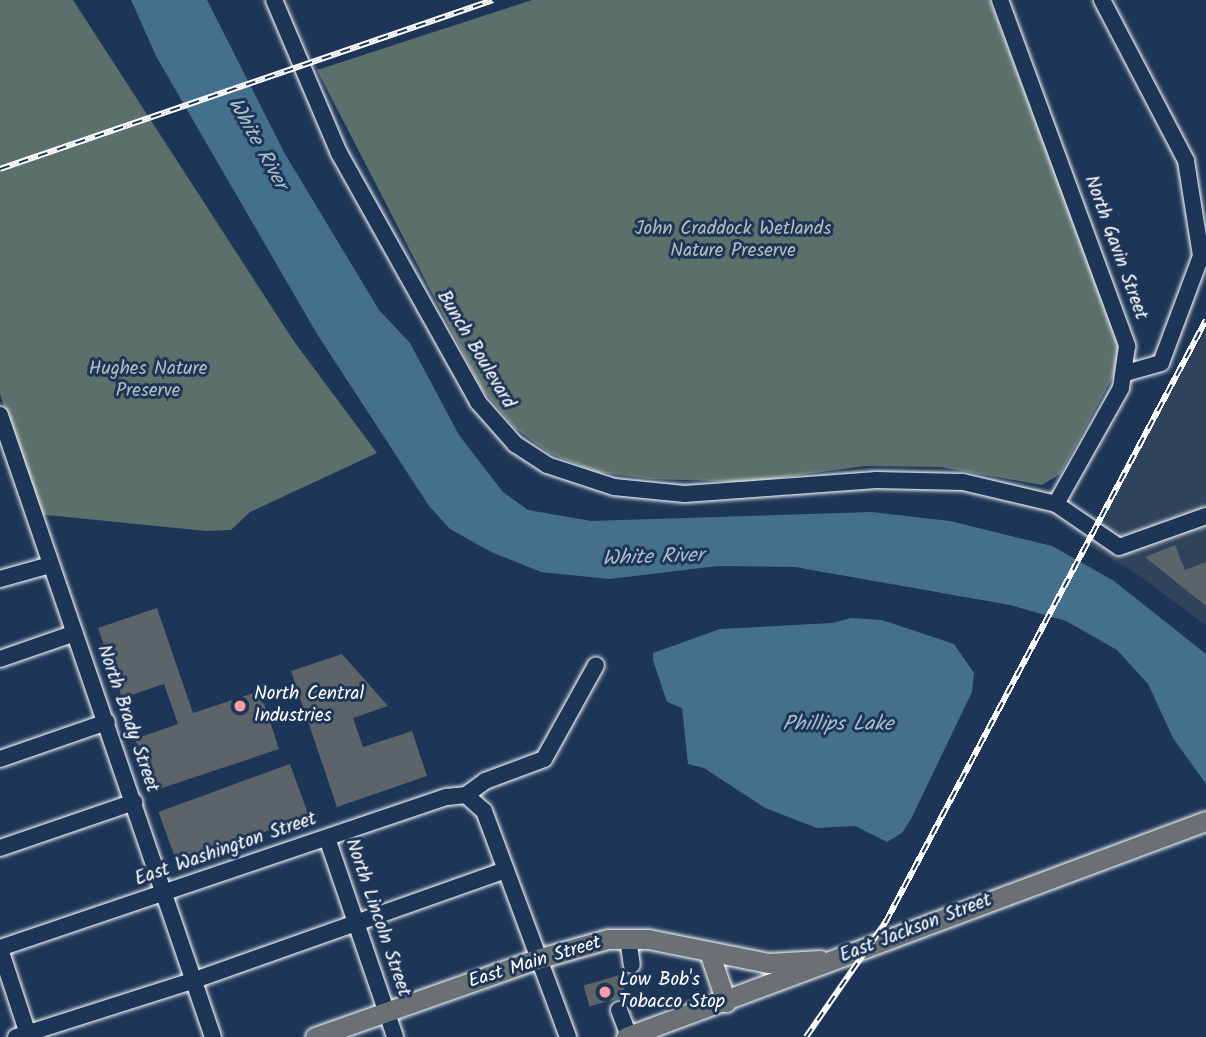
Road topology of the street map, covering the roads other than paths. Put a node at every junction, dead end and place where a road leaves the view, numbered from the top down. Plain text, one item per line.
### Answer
1 (274, 0) edge
2 (1000, 0) edge
3 (1102, 0) edge
4 (1126, 373) junction
5 (0, 415) edge
6 (1056, 504) junction
7 (1206, 516) edge
8 (50, 565) junction
9 (0, 579) edge
10 (75, 633) junction
11 (0, 659) edge
12 (596, 665) dead end
13 (107, 722) junction
14 (0, 759) edge
15 (466, 795) junction
16 (134, 802) junction
17 (1205, 821) edge
18 (327, 838) junction
19 (0, 848) edge
20 (506, 870) junction
21 (165, 892) junction
22 (357, 924) junction
23 (628, 938) junction
24 (0, 949) edge
25 (709, 952) junction
26 (844, 957) junction
27 (537, 959) junction
28 (632, 965) dead end
29 (192, 981) junction
30 (726, 1002) junction
31 (619, 1010) dead end
32 (387, 1013) junction
33 (24, 1036) edge
34 (213, 1037) edge
35 (315, 1037) edge
36 (395, 1037) edge
37 (568, 1037) edge
38 (627, 1037) edge

1 - 6 street, Bunch Boulevard
2 - 4 street, North Gavin Street
3 - 4 street
4 - 6 street
5 - 8 street, North Brady Street
6 - 7 street
8 - 9 street
8 - 10 street, North Brady Street
10 - 11 street
10 - 13 street, North Brady Street
12 - 15 street, East Washington Street
13 - 14 street
13 - 16 street, North Brady Street
15 - 18 street, East Washington Street
15 - 20 street
16 - 19 street
16 - 21 street, North Brady Street
17 - 26 main road, East Jackson Street
18 - 21 street, East Washington Street
18 - 22 street, North Lincoln Street
20 - 22 street
20 - 27 street
21 - 24 street, East Washington Street
21 - 29 street, North Brady Street
22 - 29 street
22 - 32 street, North Lincoln Street
23 - 25 main road, East Main Street
23 - 27 main road, East Main Street
23 - 28 street
24 - 33 street
25 - 26 main road, East Main Street
25 - 30 main road
26 - 30 main road, East Jackson Street
27 - 32 main road, East Main Street
27 - 37 street
29 - 33 street
29 - 34 street, North Brady Street
30 - 38 main road, East Jackson Street
31 - 38 street
32 - 35 main road, East Main Street
32 - 36 street, North Lincoln Street

